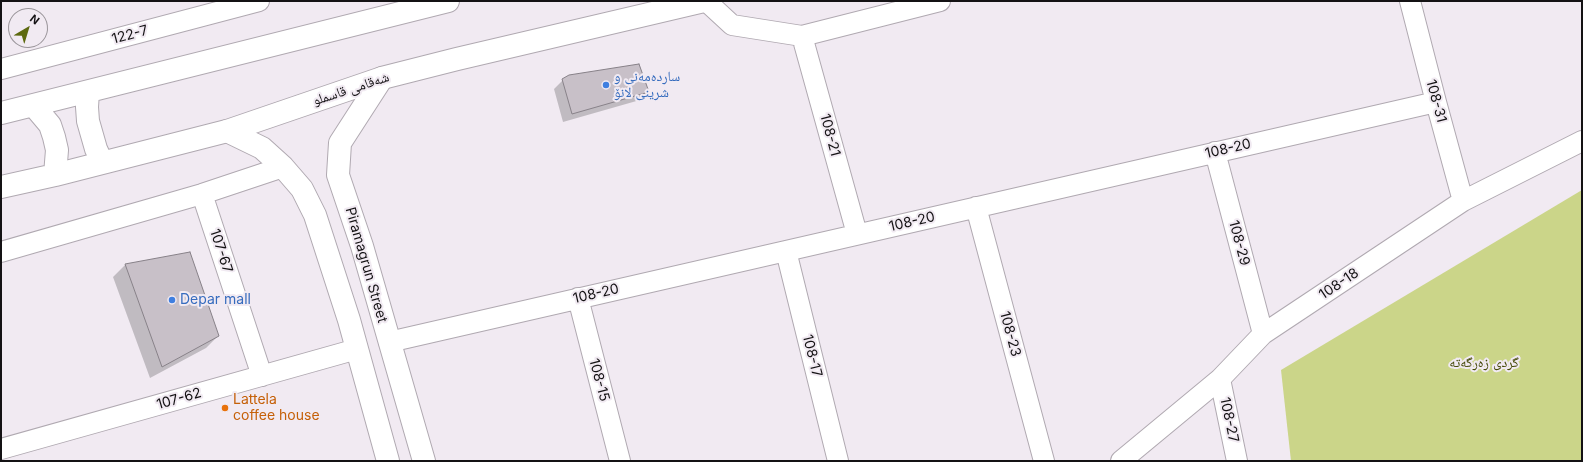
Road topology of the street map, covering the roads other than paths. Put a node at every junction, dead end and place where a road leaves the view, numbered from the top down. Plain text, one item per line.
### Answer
1 (258, 1) edge
2 (447, 1) edge
3 (705, 1) edge
4 (940, 1) edge
5 (1410, 1) edge
6 (802, 36) junction
7 (1, 69) edge
8 (382, 78) junction
9 (88, 92) junction
10 (1436, 102) junction
11 (34, 106) junction
12 (1, 113) edge
13 (227, 131) junction
14 (1582, 141) edge
15 (1215, 152) junction
16 (102, 162) junction
17 (283, 167) junction
18 (55, 175) junction
19 (1, 187) edge
20 (202, 194) junction
21 (1463, 201) junction
22 (976, 207) junction
23 (857, 234) junction
24 (786, 251) junction
25 (1, 252) edge
26 (578, 298) junction
27 (1263, 334) junction
28 (389, 342) junction
29 (357, 349) junction
30 (262, 376) junction
31 (1220, 379) junction
32 (1, 449) edge
33 (388, 461) edge
34 (424, 461) edge
35 (620, 461) edge
36 (838, 461) edge
37 (1044, 461) edge
38 (1121, 461) edge
39 (1237, 461) edge

1 - 7 street, 122-7
2 - 9 main road
3 - 6 street
3 - 8 main road, شەقامی قاسملو
4 - 6 street
5 - 10 street, 108-31
6 - 23 street, 108-21
8 - 13 main road, شەقامی قاسملو
8 - 28 main road, Piramagrun Street
9 - 11 main road
9 - 16 main road
10 - 15 street, 108-20
10 - 21 street, 108-31
11 - 12 main road
11 - 18 main road
13 - 16 main road, شەقامی قاسملو
13 - 17 main road
14 - 21 street, 108-18
15 - 22 street, 108-20
15 - 27 street, 108-29
16 - 18 main road, شەقامی قاسملو
17 - 20 street
17 - 29 main road
18 - 19 main road, شەقامی قاسملو
20 - 25 street
20 - 30 street, 107-67
21 - 27 street, 108-18
22 - 23 street, 108-20
22 - 37 street, 108-23
23 - 24 street, 108-20
24 - 26 street, 108-20
24 - 36 street, 108-17
26 - 28 street, 108-20
26 - 35 street, 108-15
27 - 31 street, 108-18
28 - 34 main road, Piramagrun Street
29 - 30 street, 107-62
29 - 33 main road
30 - 32 street, 107-62
31 - 38 street, 108-18
31 - 39 street, 108-27

